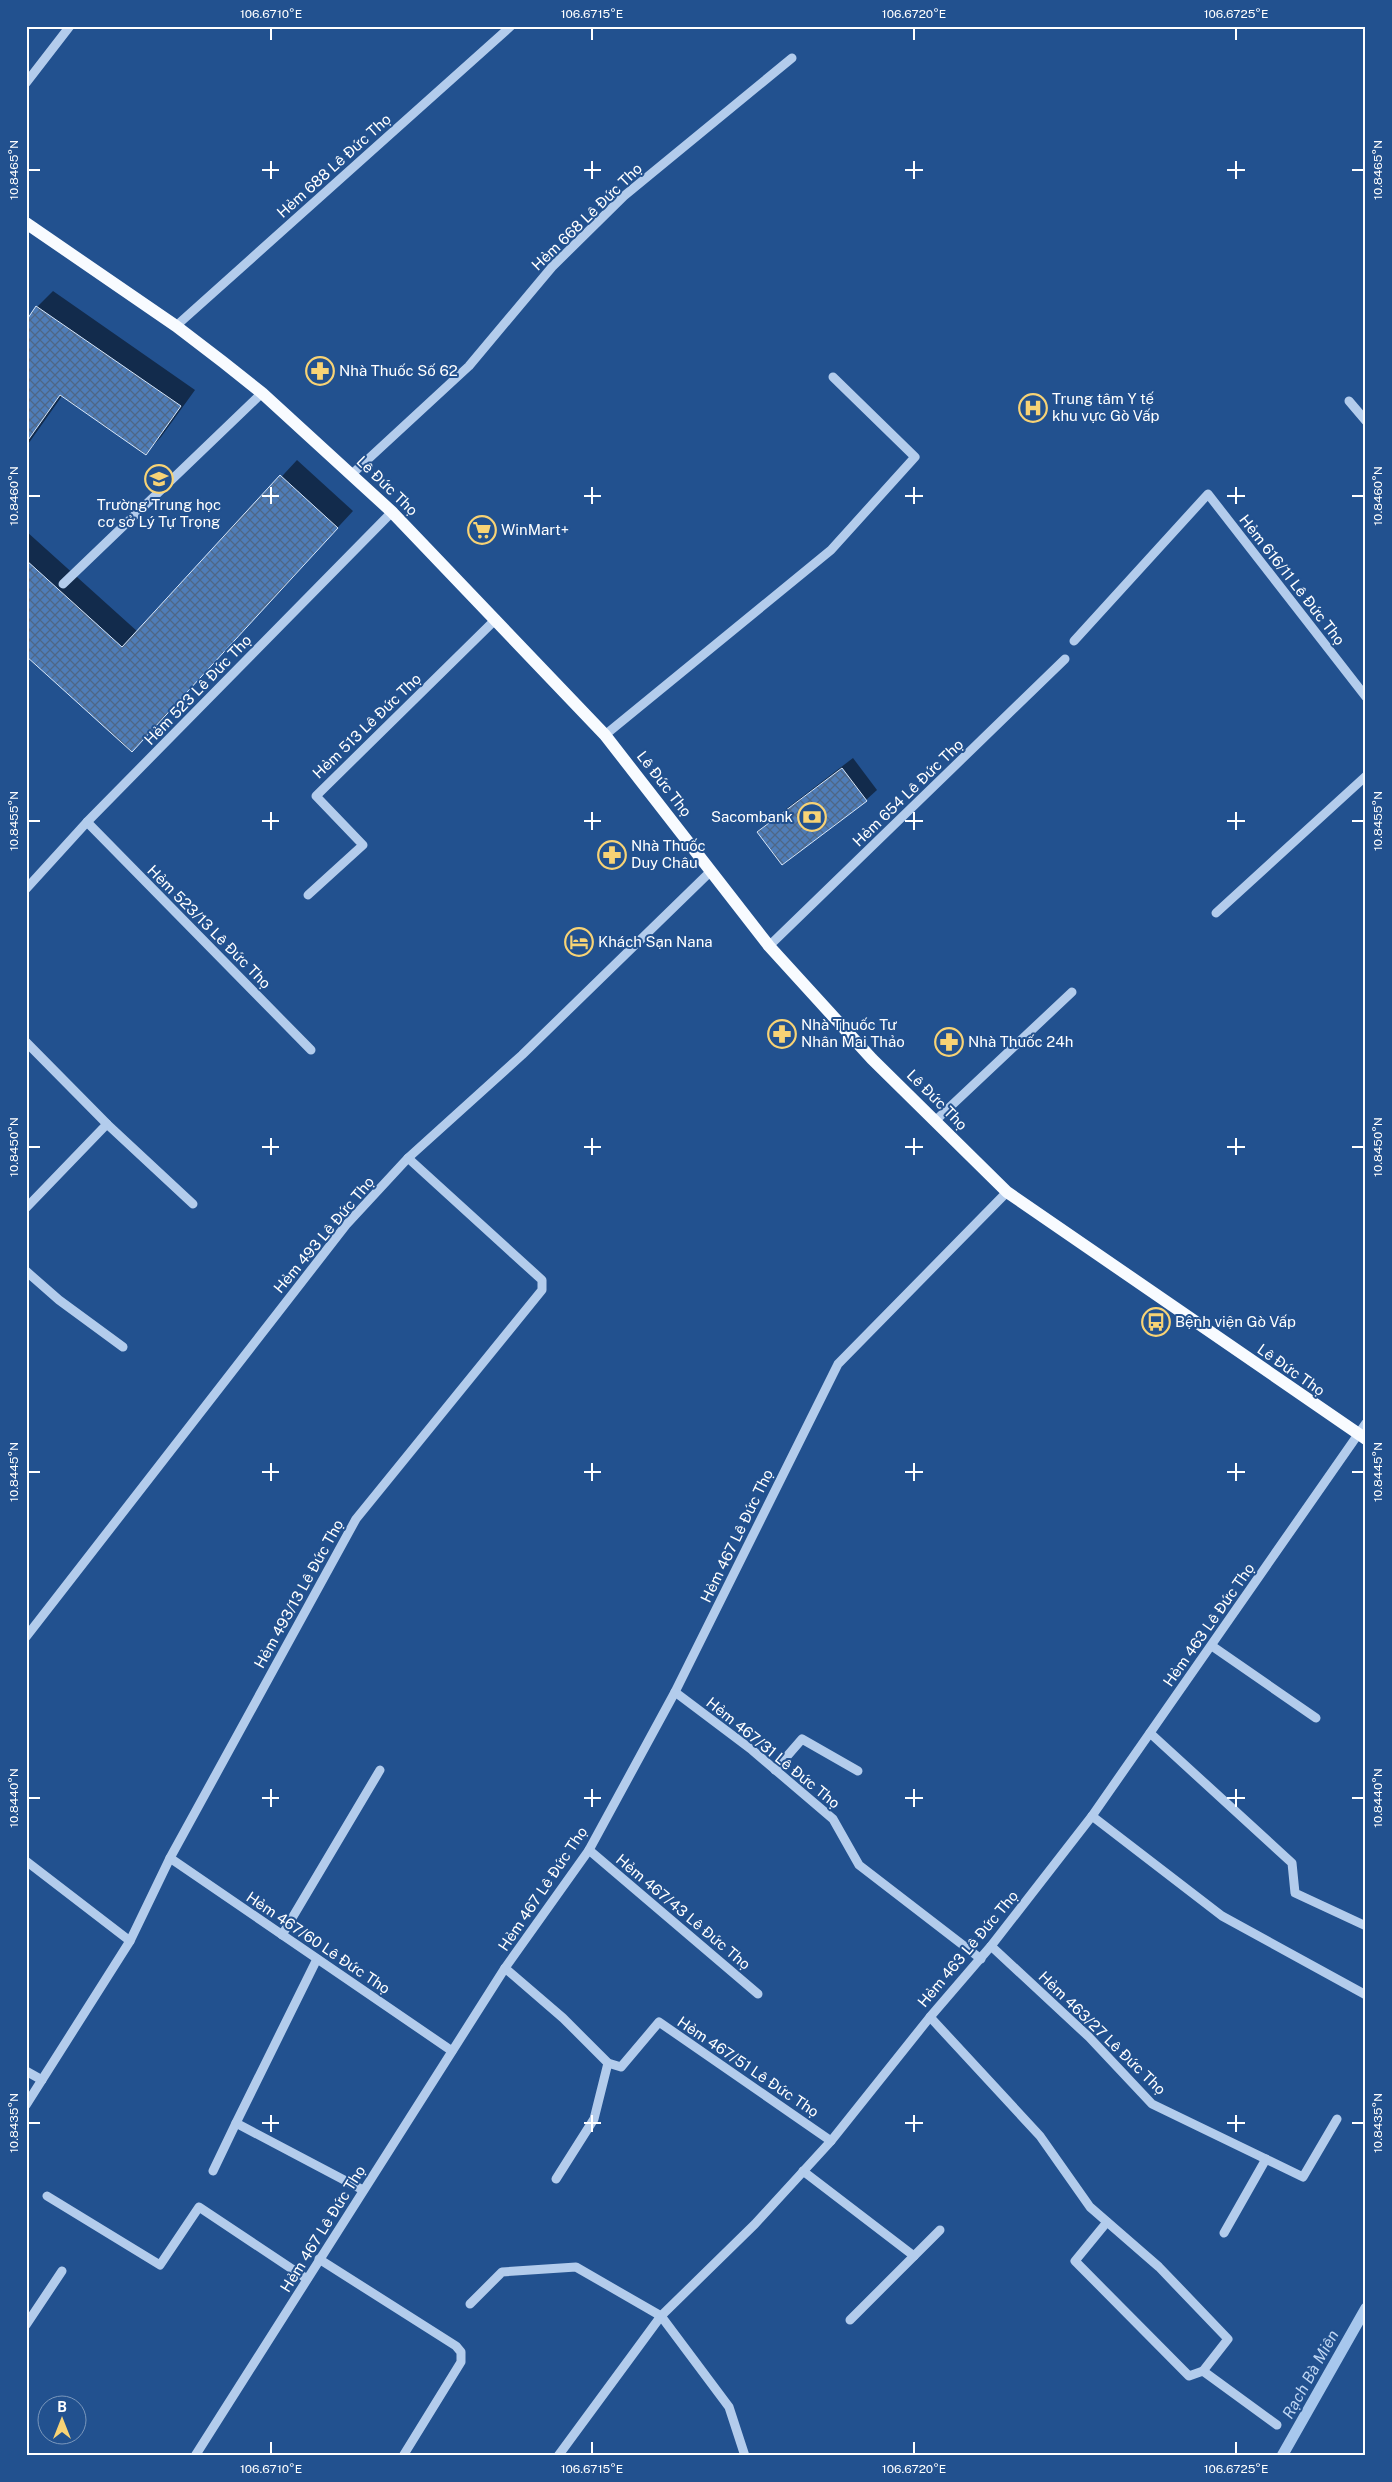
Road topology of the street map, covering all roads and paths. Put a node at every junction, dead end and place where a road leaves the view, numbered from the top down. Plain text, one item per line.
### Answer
1 (70, 26) edge
2 (510, 26) edge
3 (792, 58) dead end
4 (26, 83) edge
5 (26, 223) edge
6 (176, 326) junction
7 (833, 376) dead end
8 (262, 394) junction
9 (1349, 401) dead end
10 (1366, 421) edge
11 (352, 474) junction
12 (392, 512) junction
13 (63, 584) dead end
14 (496, 619) junction
15 (1074, 641) dead end
16 (1065, 659) dead end
17 (1366, 697) edge
18 (605, 735) junction
19 (1366, 776) edge
20 (87, 822) junction
21 (711, 871) junction
22 (26, 889) edge
23 (308, 895) dead end
24 (1216, 913) dead end
25 (769, 946) junction
26 (1072, 992) dead end
27 (26, 1042) edge
28 (311, 1050) dead end
29 (935, 1121) junction
30 (107, 1124) junction
31 (408, 1158) junction
32 (1007, 1192) junction
33 (193, 1204) dead end
34 (26, 1208) edge
35 (26, 1272) edge
36 (123, 1347) dead end
37 (1366, 1423) edge
38 (1362, 1437) edge
39 (26, 1637) edge
40 (1212, 1646) junction
41 (675, 1692) junction
42 (1316, 1718) dead end
43 (1150, 1733) junction
44 (380, 1770) dead end
45 (774, 1770) junction
46 (858, 1771) dead end
47 (1092, 1816) junction
48 (589, 1850) junction
49 (170, 1858) junction
50 (26, 1861) edge
51 (1366, 1926) edge
52 (282, 1935) junction
53 (130, 1941) junction
54 (991, 1946) junction
55 (317, 1959) junction
56 (981, 1959) junction
57 (505, 1968) junction
58 (758, 1994) dead end
59 (1366, 1995) edge
60 (930, 2016) junction
61 (452, 2051) junction
62 (608, 2063) junction
63 (26, 2071) edge
64 (42, 2080) junction
65 (26, 2105) edge
66 (1337, 2119) dead end
67 (236, 2123) junction
68 (831, 2141) junction
69 (1266, 2159) junction
70 (213, 2171) dead end
71 (804, 2172) junction
72 (556, 2179) dead end
73 (363, 2190) junction
74 (47, 2196) dead end
75 (1107, 2222) junction
76 (940, 2230) dead end
77 (1224, 2233) dead end
78 (914, 2256) junction
79 (319, 2259) junction
80 (62, 2271) dead end
81 (307, 2279) junction
82 (470, 2304) dead end
83 (661, 2316) junction
84 (850, 2320) dead end
85 (26, 2325) edge
86 (1203, 2371) junction
87 (1276, 2425) dead end
88 (196, 2456) edge
89 (403, 2456) edge
90 (558, 2456) edge
91 (746, 2456) edge

1 - 4 street
2 - 6 street, Hẻm 688 Lê Đức Thọ
3 - 11 street, Hẻm 668 Lê Đức Thọ
5 - 6 main road, Lê Đức Thọ
6 - 8 main road, Lê Đức Thọ
7 - 18 street
8 - 11 main road, Lê Đức Thọ
8 - 13 street
9 - 10 street
11 - 12 main road, Lê Đức Thọ
12 - 14 main road, Lê Đức Thọ
12 - 20 street, Hẻm 523 Lê Đức Thọ
14 - 18 main road, Lê Đức Thọ
14 - 23 street, Hẻm 513 Lê Đức Thọ
15 - 17 street, Hẻm 616/11 Lê Đức Thọ
16 - 25 street, Hẻm 654 Lê Đức Thọ
18 - 21 main road, Lê Đức Thọ
19 - 24 street
20 - 22 street, Hẻm 523 Lê Đức Thọ
20 - 28 street, Hẻm 523/13 Lê Đức Thọ
21 - 25 main road, Lê Đức Thọ
21 - 31 street, Hẻm 493 Lê Đức Thọ
25 - 29 main road, Lê Đức Thọ
26 - 29 street
27 - 30 street
29 - 32 main road, Lê Đức Thọ
30 - 33 street
30 - 34 street
31 - 39 street, Hẻm 493 Lê Đức Thọ
31 - 49 street, Hẻm 493/13 Lê Đức Thọ
32 - 38 main road, Lê Đức Thọ
32 - 41 street, Hẻm 467 Lê Đức Thọ
35 - 36 street
37 - 38 street, Hẻm 463 Lê Đức Thọ
38 - 40 street, Hẻm 463 Lê Đức Thọ
40 - 42 street
40 - 43 street, Hẻm 463 Lê Đức Thọ
41 - 45 street, Hẻm 467/31 Lê Đức Thọ
41 - 48 street, Hẻm 467 Lê Đức Thọ
43 - 47 street, Hẻm 463 Lê Đức Thọ
43 - 51 street
44 - 52 street
45 - 46 street
45 - 56 street, Hẻm 467/31 Lê Đức Thọ
47 - 54 street, Hẻm 463 Lê Đức Thọ
47 - 59 street
48 - 57 street, Hẻm 467 Lê Đức Thọ
48 - 58 street, Hẻm 467/43 Lê Đức Thọ
49 - 52 street, Hẻm 467/60 Lê Đức Thọ
49 - 53 street, Hẻm 493/13 Lê Đức Thọ
50 - 53 street
52 - 55 street, Hẻm 467/60 Lê Đức Thọ
53 - 64 street, Hẻm 493/13 Lê Đức Thọ
54 - 56 street, Hẻm 463 Lê Đức Thọ
54 - 69 street, Hẻm 463/27 Lê Đức Thọ
55 - 61 street, Hẻm 467/60 Lê Đức Thọ
55 - 67 street
56 - 60 street, Hẻm 463 Lê Đức Thọ
57 - 61 street, Hẻm 467 Lê Đức Thọ
57 - 62 street
60 - 68 street, Hẻm 463 Lê Đức Thọ
60 - 75 street
61 - 73 street, Hẻm 467 Lê Đức Thọ
62 - 68 street, Hẻm 467/51 Lê Đức Thọ
62 - 72 street
63 - 64 street
64 - 65 street, Hẻm 493/13 Lê Đức Thọ
66 - 69 street, Hẻm 463/27 Lê Đức Thọ
67 - 70 street
67 - 73 street
68 - 71 street, Hẻm 463 Lê Đức Thọ
69 - 77 street
71 - 78 street
71 - 83 street, Hẻm 463 Lê Đức Thọ
73 - 79 street, Hẻm 467 Lê Đức Thọ
74 - 81 street
75 - 86 street
75 - 86 street
76 - 78 street
78 - 84 street
79 - 81 street, Hẻm 467 Lê Đức Thọ
79 - 89 street
80 - 85 street
81 - 88 street, Hẻm 467 Lê Đức Thọ
82 - 83 street
83 - 90 street, Hẻm 463 Lê Đức Thọ
83 - 91 street
86 - 87 street

